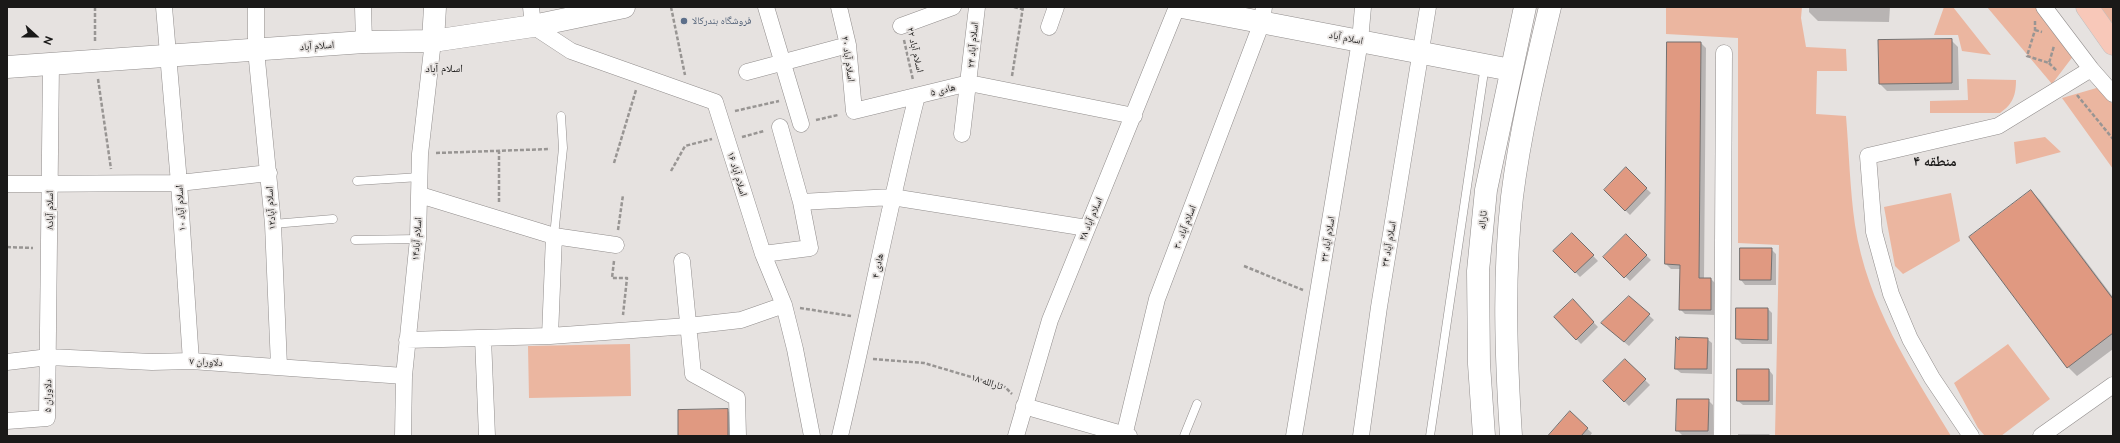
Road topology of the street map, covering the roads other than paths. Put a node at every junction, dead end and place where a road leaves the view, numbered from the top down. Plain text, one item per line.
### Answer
1 (164, 7) edge
2 (256, 7) edge
3 (363, 7) edge
4 (435, 7) edge
5 (624, 7) edge
6 (766, 7) edge
7 (839, 7) edge
8 (953, 7) edge
9 (977, 7) edge
10 (1056, 7) edge
11 (1177, 7) edge
12 (1182, 7) edge
13 (1363, 7) edge
14 (1428, 7) edge
15 (1525, 7) edge
16 (1550, 7) edge
17 (2044, 7) edge
18 (2088, 7) edge
19 (1263, 15) edge
20 (532, 17) edge
21 (901, 26) road end
22 (1049, 27) dead end
23 (432, 41) junction
24 (1360, 41) junction
25 (364, 42) junction
26 (2113, 44) edge
27 (848, 46) junction
28 (256, 50) junction
29 (1422, 53) junction
30 (1724, 53) dead end
31 (168, 56) junction
32 (782, 62) junction
33 (52, 64) junction
34 (1486, 65) junction
35 (7, 67) edge
36 (2091, 69) junction
37 (1511, 70) junction
38 (747, 72) dead end
39 (970, 83) junction
40 (2113, 94) edge
41 (917, 96) junction
42 (854, 111) joint
43 (562, 116) dead end
44 (1134, 116) junction
45 (801, 124) road end
46 (780, 127) dead end
47 (962, 134) dead end
48 (269, 173) junction
49 (420, 177) junction
50 (357, 180) dead end
51 (179, 183) junction
52 (7, 184) edge
53 (50, 184) junction
54 (420, 195) junction
55 (892, 197) junction
56 (801, 202) junction
57 (332, 219) dead end
58 (273, 224) junction
59 (1087, 228) junction
60 (554, 236) junction
61 (418, 239) junction
62 (355, 240) dead end
63 (616, 245) dead end
64 (763, 254) junction
65 (682, 261) dead end
66 (784, 305) junction
67 (688, 326) junction
68 (550, 336) junction
69 (483, 338) junction
70 (407, 340) junction
71 (49, 357) junction
72 (191, 361) junction
73 (7, 362) edge
74 (278, 366) junction
75 (404, 376) junction
76 (2113, 385) edge
77 (1197, 404) dead end
78 (1024, 406) junction
79 (7, 421) edge
80 (2058, 430) edge
81 (403, 436) edge
82 (487, 436) edge
83 (738, 436) edge
84 (812, 436) edge
85 (840, 436) edge
86 (1016, 436) edge
87 (1126, 436) edge
88 (1184, 436) edge
89 (1294, 436) edge
90 (1361, 436) edge
91 (1430, 436) edge
92 (1484, 436) edge
93 (1511, 436) edge
94 (1722, 436) edge
95 (1971, 436) edge
96 (2041, 436) edge

1 - 31 street, اسلام آباد ۱۰
2 - 28 street, اسلام آباد۱۲
3 - 25 street
4 - 23 street
5 - 20 street, اسلام آباد
6 - 32 street
7 - 27 street, اسلام آباد ۲۰
8 - 21 street
9 - 39 street, اسلام آباد ۲۴
10 - 22 street
11 - 44 street, اسلام آباد ۲۸
12 - 19 street, اسلام آباد
13 - 24 street, اسلام آباد ۳۲
14 - 29 street, اسلام آباد ۳۴
15 - 37 street, ثاراله
16 - 93 street
17 - 36 street
18 - 26 main road
19 - 24 street, اسلام آباد
19 - 87 street, اسلام آباد ۳۰
20 - 23 street, اسلام آباد
20 - 64 street, اسلام آباد ۱۶
23 - 25 street, اسلام آباد
23 - 49 street, اسلام آباد۱۴
24 - 29 street, اسلام آباد
24 - 89 street, اسلام آباد ۳۲
25 - 28 street, اسلام آباد
27 - 32 street
27 - 42 street, اسلام آباد ۲۰
28 - 31 street, اسلام آباد
28 - 48 street, اسلام آباد۱۲
29 - 34 street, اسلام آباد
29 - 90 street, اسلام آباد ۳۴
30 - 94 street
31 - 33 street, اسلام آباد
31 - 51 street, اسلام آباد ۱۰
32 - 38 street
32 - 45 street
33 - 35 street, اسلام آباد
33 - 53 street, اسلام آباد۸
34 - 37 street, اسلام آباد
34 - 91 lane
36 - 40 street
36 - 95 street
37 - 92 street, ثاراله
39 - 41 street, هادی ۵
39 - 44 street
39 - 47 street, اسلام آباد ۲۴
41 - 42 street, هادی ۵
41 - 55 street, هادی ۴
43 - 60 lane
44 - 59 street, اسلام آباد ۲۸
46 - 56 street
48 - 51 street
48 - 58 street, اسلام آباد۱۲
49 - 50 lane
49 - 54 street, اسلام آباد۱۴
51 - 53 street
51 - 72 street, اسلام آباد ۱۰
52 - 53 street
53 - 71 street, اسلام آباد۸
54 - 60 street
54 - 61 street, اسلام آباد۱۴
55 - 56 street
55 - 59 street
55 - 85 street, هادی ۴
56 - 64 street
57 - 58 lane
58 - 74 street, اسلام آباد۱۲
59 - 78 street, اسلام آباد ۲۸
60 - 63 street
60 - 68 street
61 - 62 lane
61 - 70 street, اسلام آباد۱۴
64 - 66 street, اسلام آباد ۱۶
65 - 67 street
66 - 67 street
66 - 84 street, اسلام آباد ۱۶
67 - 68 street
67 - 83 street
68 - 69 street
69 - 70 street
69 - 82 street
70 - 75 street, اسلام آباد۱۴
71 - 72 street, دلاوران ۷
71 - 73 street, دلاوران ۷
71 - 79 street, دلاوران ۵
72 - 74 street, دلاوران ۷
74 - 75 street, دلاوران ۷
75 - 81 street, اسلام آباد۱۴
76 - 80 street
77 - 88 lane
78 - 86 street, اسلام آباد ۲۸
78 - 87 street
80 - 96 street

